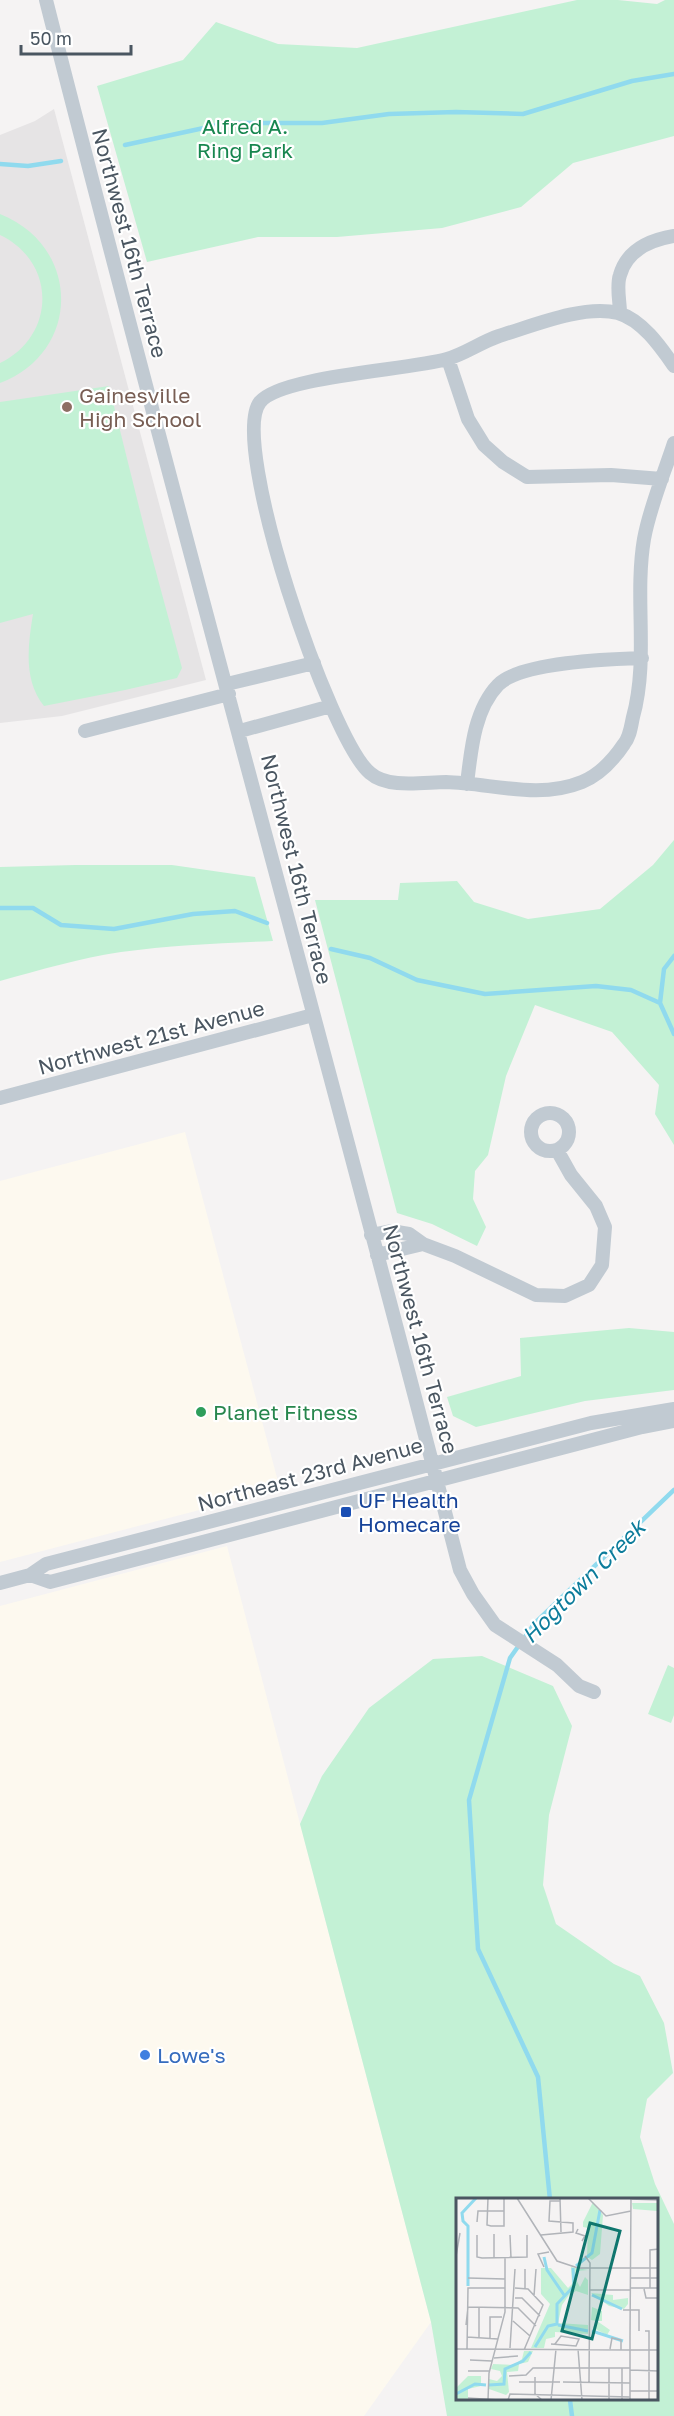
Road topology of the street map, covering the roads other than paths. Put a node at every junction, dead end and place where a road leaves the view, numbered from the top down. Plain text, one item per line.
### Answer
1 (46, 0) edge
2 (674, 236) edge
3 (620, 314) junction
4 (448, 359) junction
5 (674, 366) edge
6 (674, 443) edge
7 (662, 479) junction
8 (642, 658) junction
9 (314, 663) junction
10 (228, 689) junction
11 (331, 706) junction
12 (85, 731) dead end
13 (240, 731) junction
14 (467, 784) junction
15 (313, 1015) junction
16 (0, 1098) edge
17 (557, 1150) dead end
18 (371, 1235) junction
19 (423, 1244) junction
20 (377, 1255) junction
21 (674, 1409) edge
22 (674, 1421) edge
23 (433, 1464) junction
24 (437, 1481) junction
25 (30, 1575) junction
26 (0, 1583) edge
27 (594, 1692) dead end

1 - 10 street, Northwest 16th Terrace
2 - 3 street
3 - 4 street
3 - 5 street
4 - 7 street
4 - 9 street
6 - 7 street
7 - 8 street
8 - 14 street
8 - 14 street
9 - 10 street
9 - 11 street
10 - 12 street
10 - 13 street, Northwest 16th Terrace
11 - 13 street
11 - 14 street
13 - 15 street, Northwest 16th Terrace
15 - 16 street, Northwest 21st Avenue
15 - 18 street, Northwest 16th Terrace
17 - 19 street
18 - 19 street
18 - 20 street, Northwest 16th Terrace
19 - 20 street
20 - 23 street, Northwest 16th Terrace
21 - 23 street, Northeast 23rd Avenue
22 - 24 street, Northeast 23rd Avenue
23 - 24 street, Northwest 16th Terrace
23 - 25 street, Northeast 23rd Avenue
24 - 25 street, Northeast 23rd Avenue
24 - 27 street, Northwest 16th Terrace
25 - 26 street, Northeast 23rd Avenue

